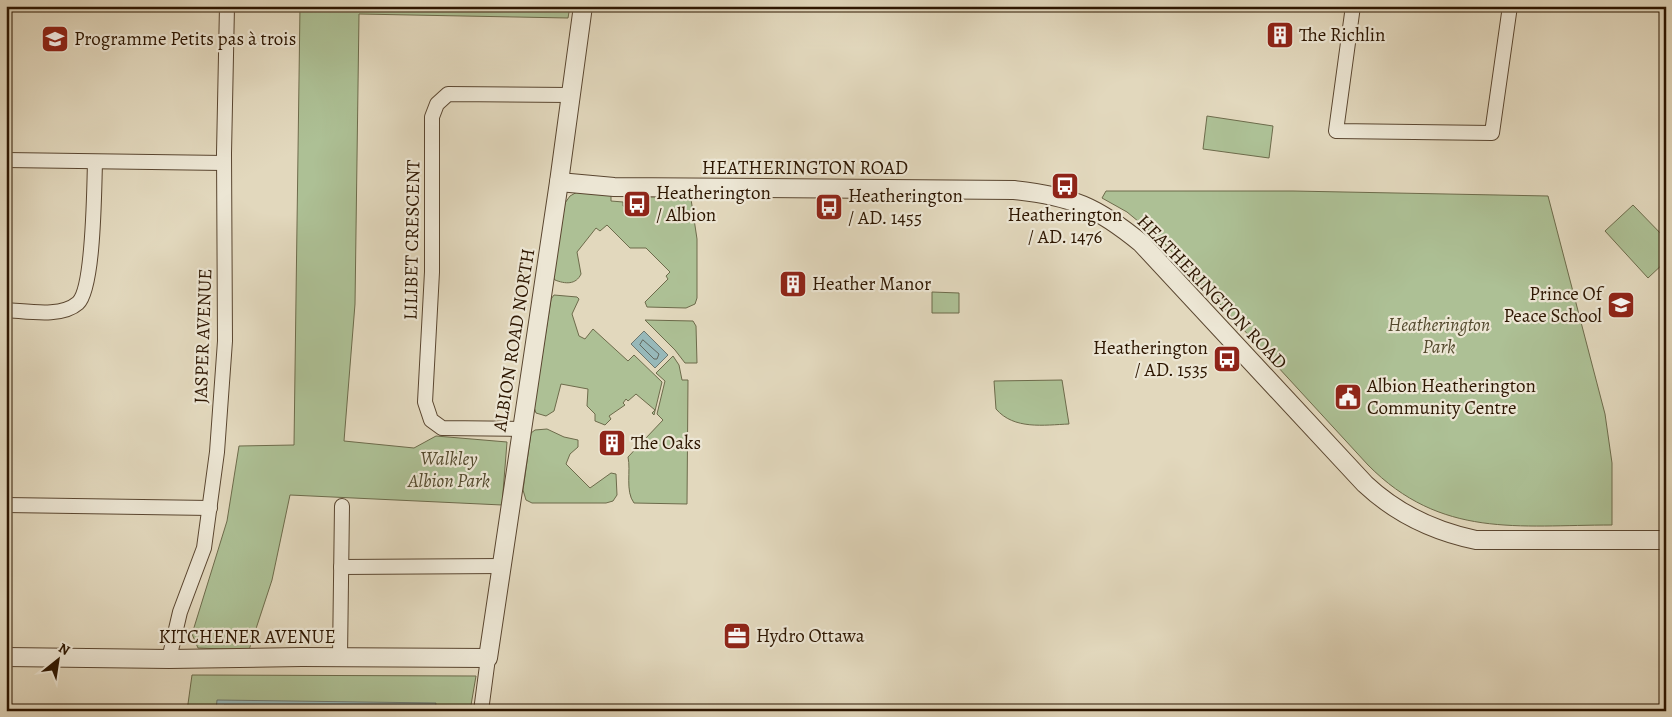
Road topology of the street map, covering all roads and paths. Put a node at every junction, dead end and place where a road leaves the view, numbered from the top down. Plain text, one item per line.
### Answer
1 (228, 6) edge
2 (583, 6) edge
3 (1353, 6) edge
4 (1510, 6) edge
5 (569, 95) junction
6 (6, 160) edge
7 (95, 163) junction
8 (224, 163) junction
9 (559, 182) junction
10 (6, 310) edge
11 (521, 429) junction
12 (6, 505) edge
13 (342, 506) dead end
14 (210, 508) junction
15 (1666, 540) edge
16 (502, 566) junction
17 (341, 567) junction
18 (6, 657) edge
19 (340, 657) junction
20 (488, 658) junction
21 (169, 659) junction
22 (481, 711) edge

1 - 8 street, JASPER AVENUE
2 - 5 street, ALBION ROAD NORTH
3 - 4 street
5 - 9 street, ALBION ROAD NORTH
5 - 11 street, LILIBET CRESCENT
6 - 7 street
7 - 8 street
7 - 10 street
8 - 14 street, JASPER AVENUE
9 - 11 street, ALBION ROAD NORTH
9 - 15 street, HEATHERINGTON ROAD
11 - 16 street, ALBION ROAD NORTH
12 - 14 street
13 - 17 street
14 - 21 street, JASPER AVENUE
16 - 17 street
16 - 20 street, ALBION ROAD NORTH
17 - 19 street
18 - 21 street, KITCHENER AVENUE
19 - 20 street, KITCHENER AVENUE
19 - 21 street, KITCHENER AVENUE
20 - 22 street, ALBION ROAD NORTH

